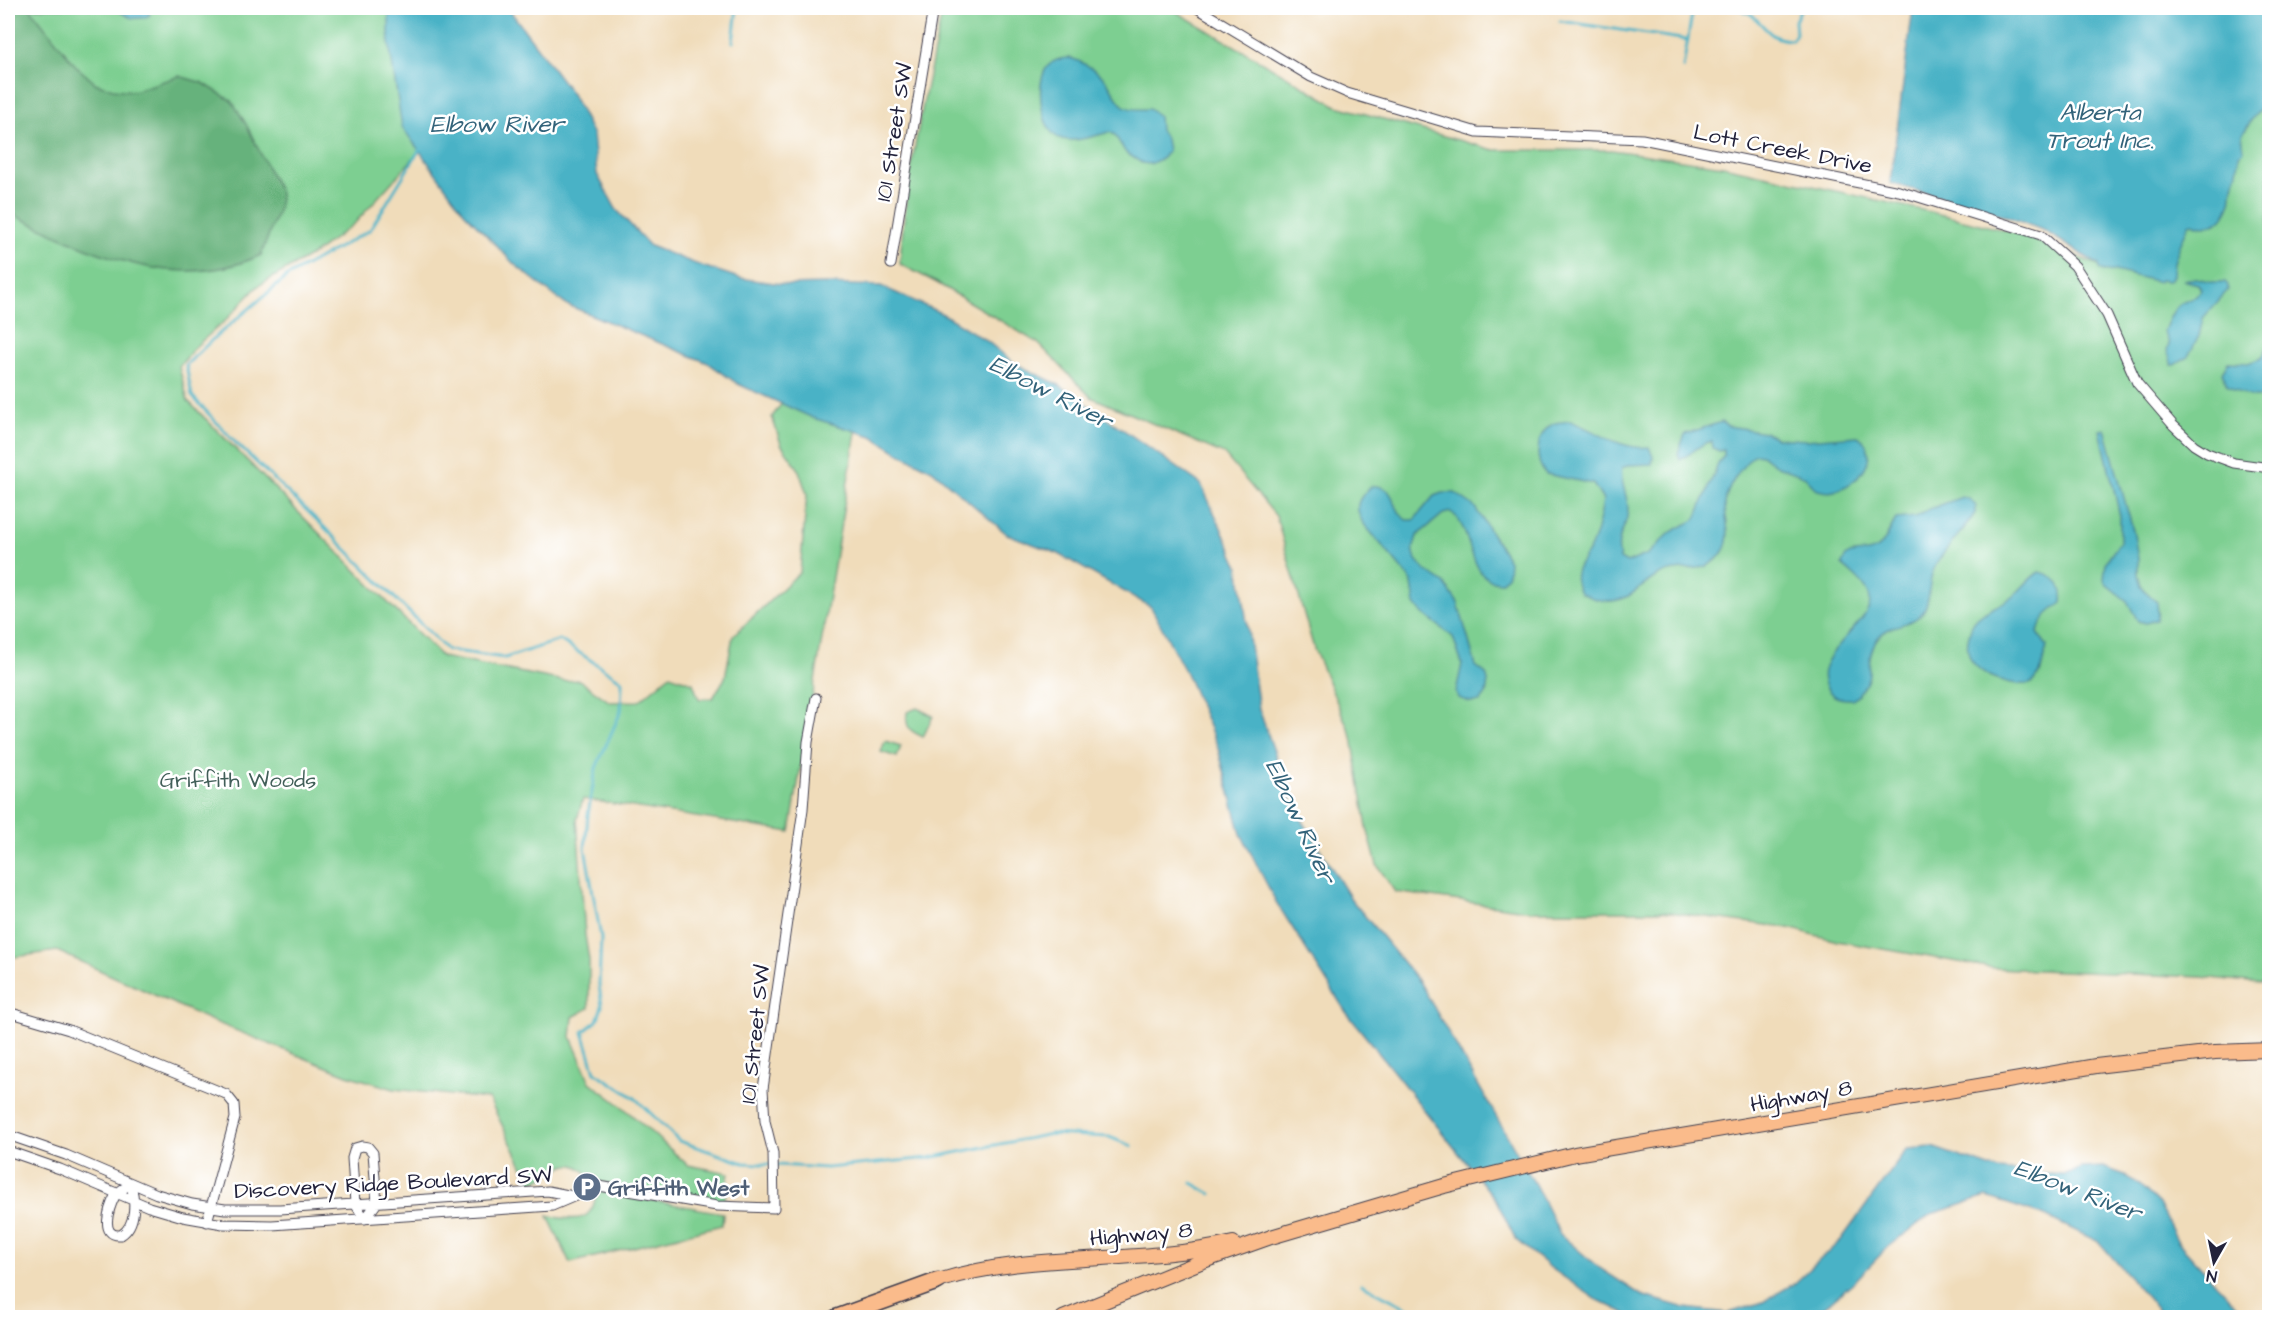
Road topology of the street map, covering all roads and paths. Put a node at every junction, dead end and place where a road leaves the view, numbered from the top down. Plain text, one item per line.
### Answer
1 (933, 8) edge
2 (1197, 8) edge
3 (891, 264) dead end
4 (2270, 468) edge
5 (816, 698) dead end
6 (8, 1012) edge
7 (2270, 1050) edge
8 (8, 1135) edge
9 (8, 1151) edge
10 (131, 1184) junction
11 (116, 1194) junction
12 (573, 1196) junction
13 (136, 1202) junction
14 (376, 1203) junction
15 (355, 1204) junction
16 (211, 1207) junction
17 (1346, 1214) junction
18 (365, 1219) junction
19 (207, 1222) junction
20 (938, 1281) junction
21 (836, 1317) edge
22 (863, 1317) edge
23 (1063, 1317) edge

1 - 3 street, 101 Street SW
2 - 4 street, Lott Creek Drive
5 - 12 street, 101 Street SW
6 - 16 street
7 - 17 main road, Highway 8
8 - 10 street, Discovery Ridge Boulevard SW
9 - 11 street, Discovery Ridge Boulevard SW
10 - 11 street
10 - 13 street
10 - 16 street, Discovery Ridge Boulevard SW
11 - 13 street, Discovery Ridge Boulevard SW
11 - 13 street
12 - 14 street, Discovery Ridge Boulevard SW
12 - 18 street, Discovery Ridge Boulevard SW
13 - 19 street, Discovery Ridge Boulevard SW
14 - 15 street, Discovery Ridge Boulevard SW
14 - 15 street
14 - 18 street
15 - 16 street, Discovery Ridge Boulevard SW
15 - 18 street
16 - 19 street
17 - 20 main road, Highway 8
17 - 23 main road, Highway 8
18 - 19 street, Discovery Ridge Boulevard SW
20 - 21 highway
20 - 22 highway

